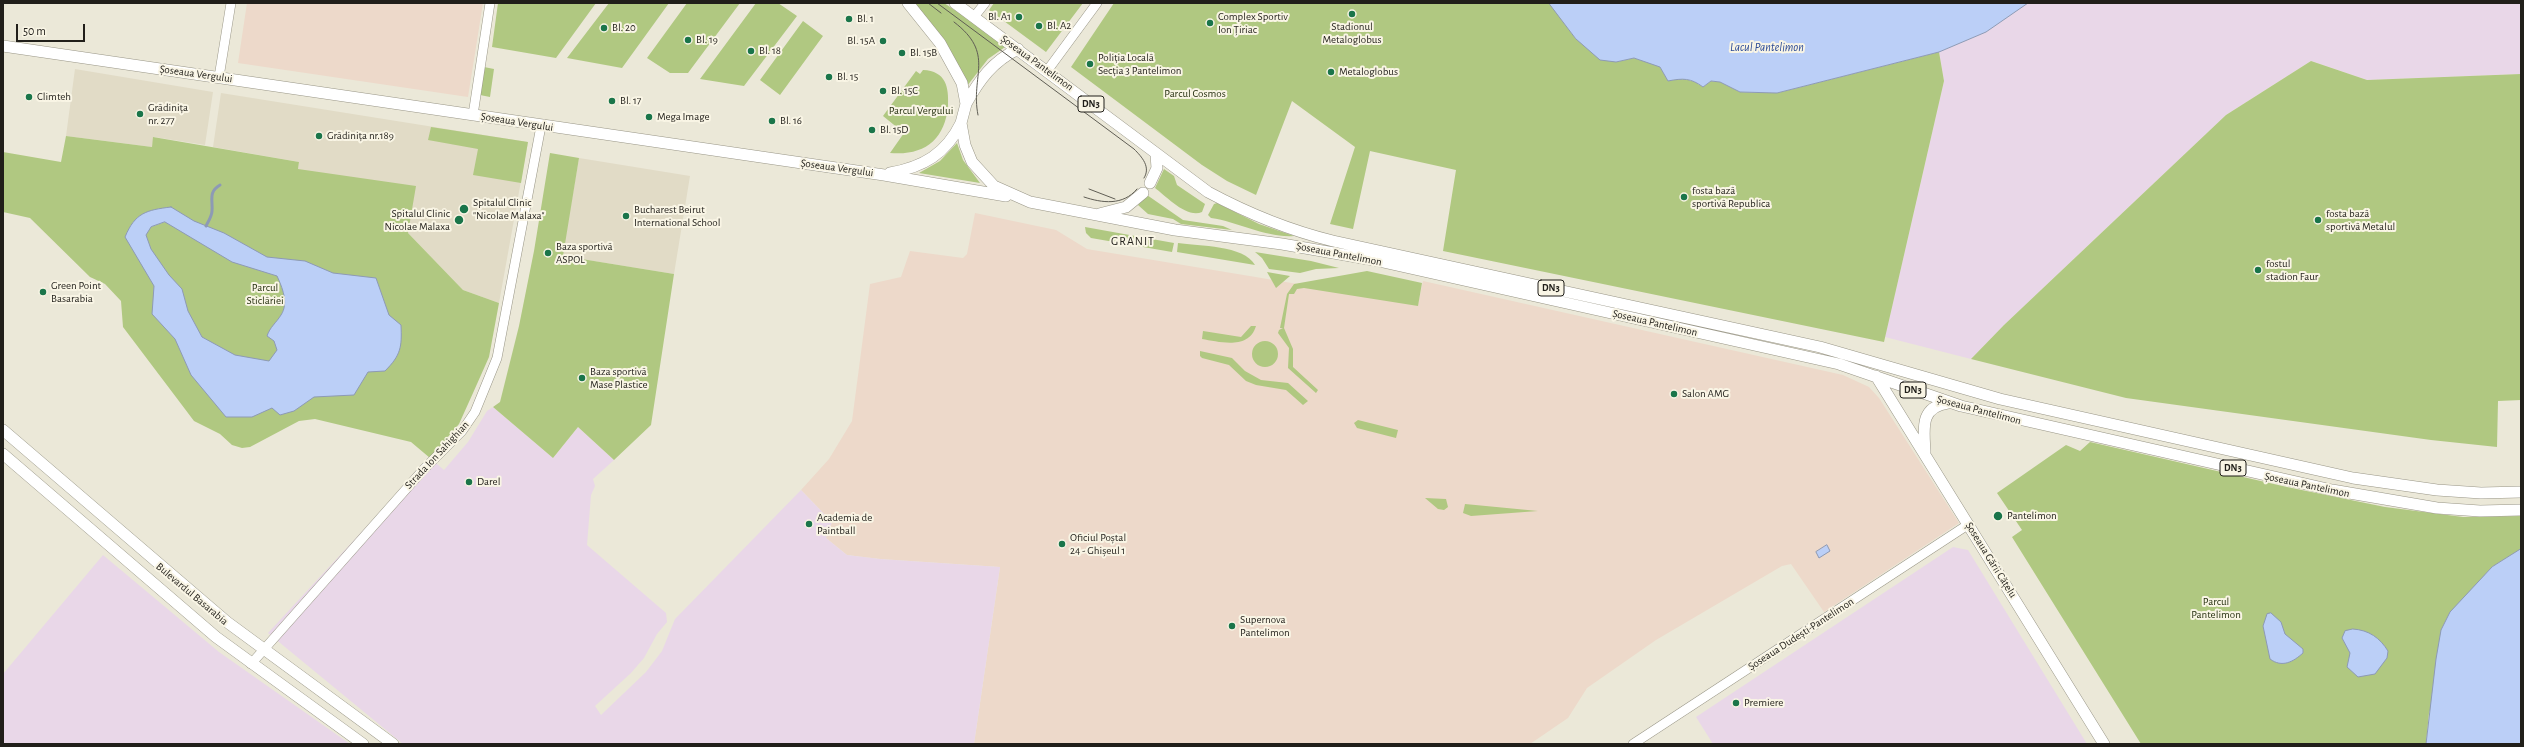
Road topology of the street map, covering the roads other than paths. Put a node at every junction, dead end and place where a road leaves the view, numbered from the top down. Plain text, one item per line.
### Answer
1 (231, 3) edge
2 (490, 3) edge
3 (908, 3) edge
4 (955, 3) edge
5 (984, 3) edge
6 (1097, 3) edge
7 (974, 17) junction
8 (3, 46) edge
9 (1018, 49) junction
10 (1047, 71) junction
11 (219, 78) junction
12 (966, 104) junction
13 (473, 115) junction
14 (961, 123) junction
15 (541, 126) junction
16 (1156, 154) junction
17 (884, 175) junction
18 (1150, 183) dead end
19 (1143, 193) dead end
20 (1030, 202) junction
21 (1092, 216) junction
22 (1860, 357) junction
23 (1894, 368) junction
24 (1877, 377) junction
25 (1948, 403) junction
26 (3, 430) edge
27 (3, 454) edge
28 (1925, 454) junction
29 (2521, 492) edge
30 (2521, 510) edge
31 (1969, 524) junction
32 (263, 650) junction
33 (251, 664) junction
34 (363, 744) edge
35 (393, 744) edge
36 (1633, 744) edge
37 (2104, 744) edge

1 - 11 street
2 - 13 street
3 - 12 main road, Șoseaua Pantelimon / DN3
4 - 7 main road, Șoseaua Pantelimon / DN3
5 - 7 street
6 - 10 street
7 - 9 main road, Șoseaua Pantelimon / DN3
8 - 11 main road, Șoseaua Vergului
9 - 10 main road, Șoseaua Pantelimon / DN3
9 - 12 main road
10 - 16 main road, Șoseaua Pantelimon / DN3
11 - 13 main road, Șoseaua Vergului
12 - 14 main road, Șoseaua Pantelimon / DN3
13 - 15 main road, Șoseaua Vergului
14 - 17 main road
14 - 20 main road, Șoseaua Pantelimon / DN3
15 - 17 main road, Șoseaua Vergului
15 - 32 street, Strada Ion Sahighian
16 - 18 main road
16 - 22 main road, Șoseaua Pantelimon / DN3
17 - 20 main road, Șoseaua Vergului
19 - 21 main road
20 - 21 main road, Șoseaua Pantelimon / DN3
21 - 24 main road, Șoseaua Pantelimon / DN3
22 - 23 main road, Șoseaua Pantelimon / DN3
22 - 24 main road, Șoseaua Gării Cățelu
23 - 24 main road
23 - 29 main road, Șoseaua Pantelimon / DN3
24 - 25 main road, Șoseaua Pantelimon / DN3
24 - 28 main road, Șoseaua Gării Cățelu
25 - 28 main road
25 - 30 main road, Șoseaua Pantelimon / DN3
26 - 32 main road, Bulevardul Basarabia
27 - 33 main road, Bulevardul Basarabia
28 - 31 main road, Șoseaua Gării Cățelu
31 - 36 street, Șoseaua Dudești-Pantelimon
31 - 37 main road, Șoseaua Gării Cățelu
32 - 33 street, Strada Ion Sahighian
32 - 35 main road, Bulevardul Basarabia
33 - 34 main road, Bulevardul Basarabia

